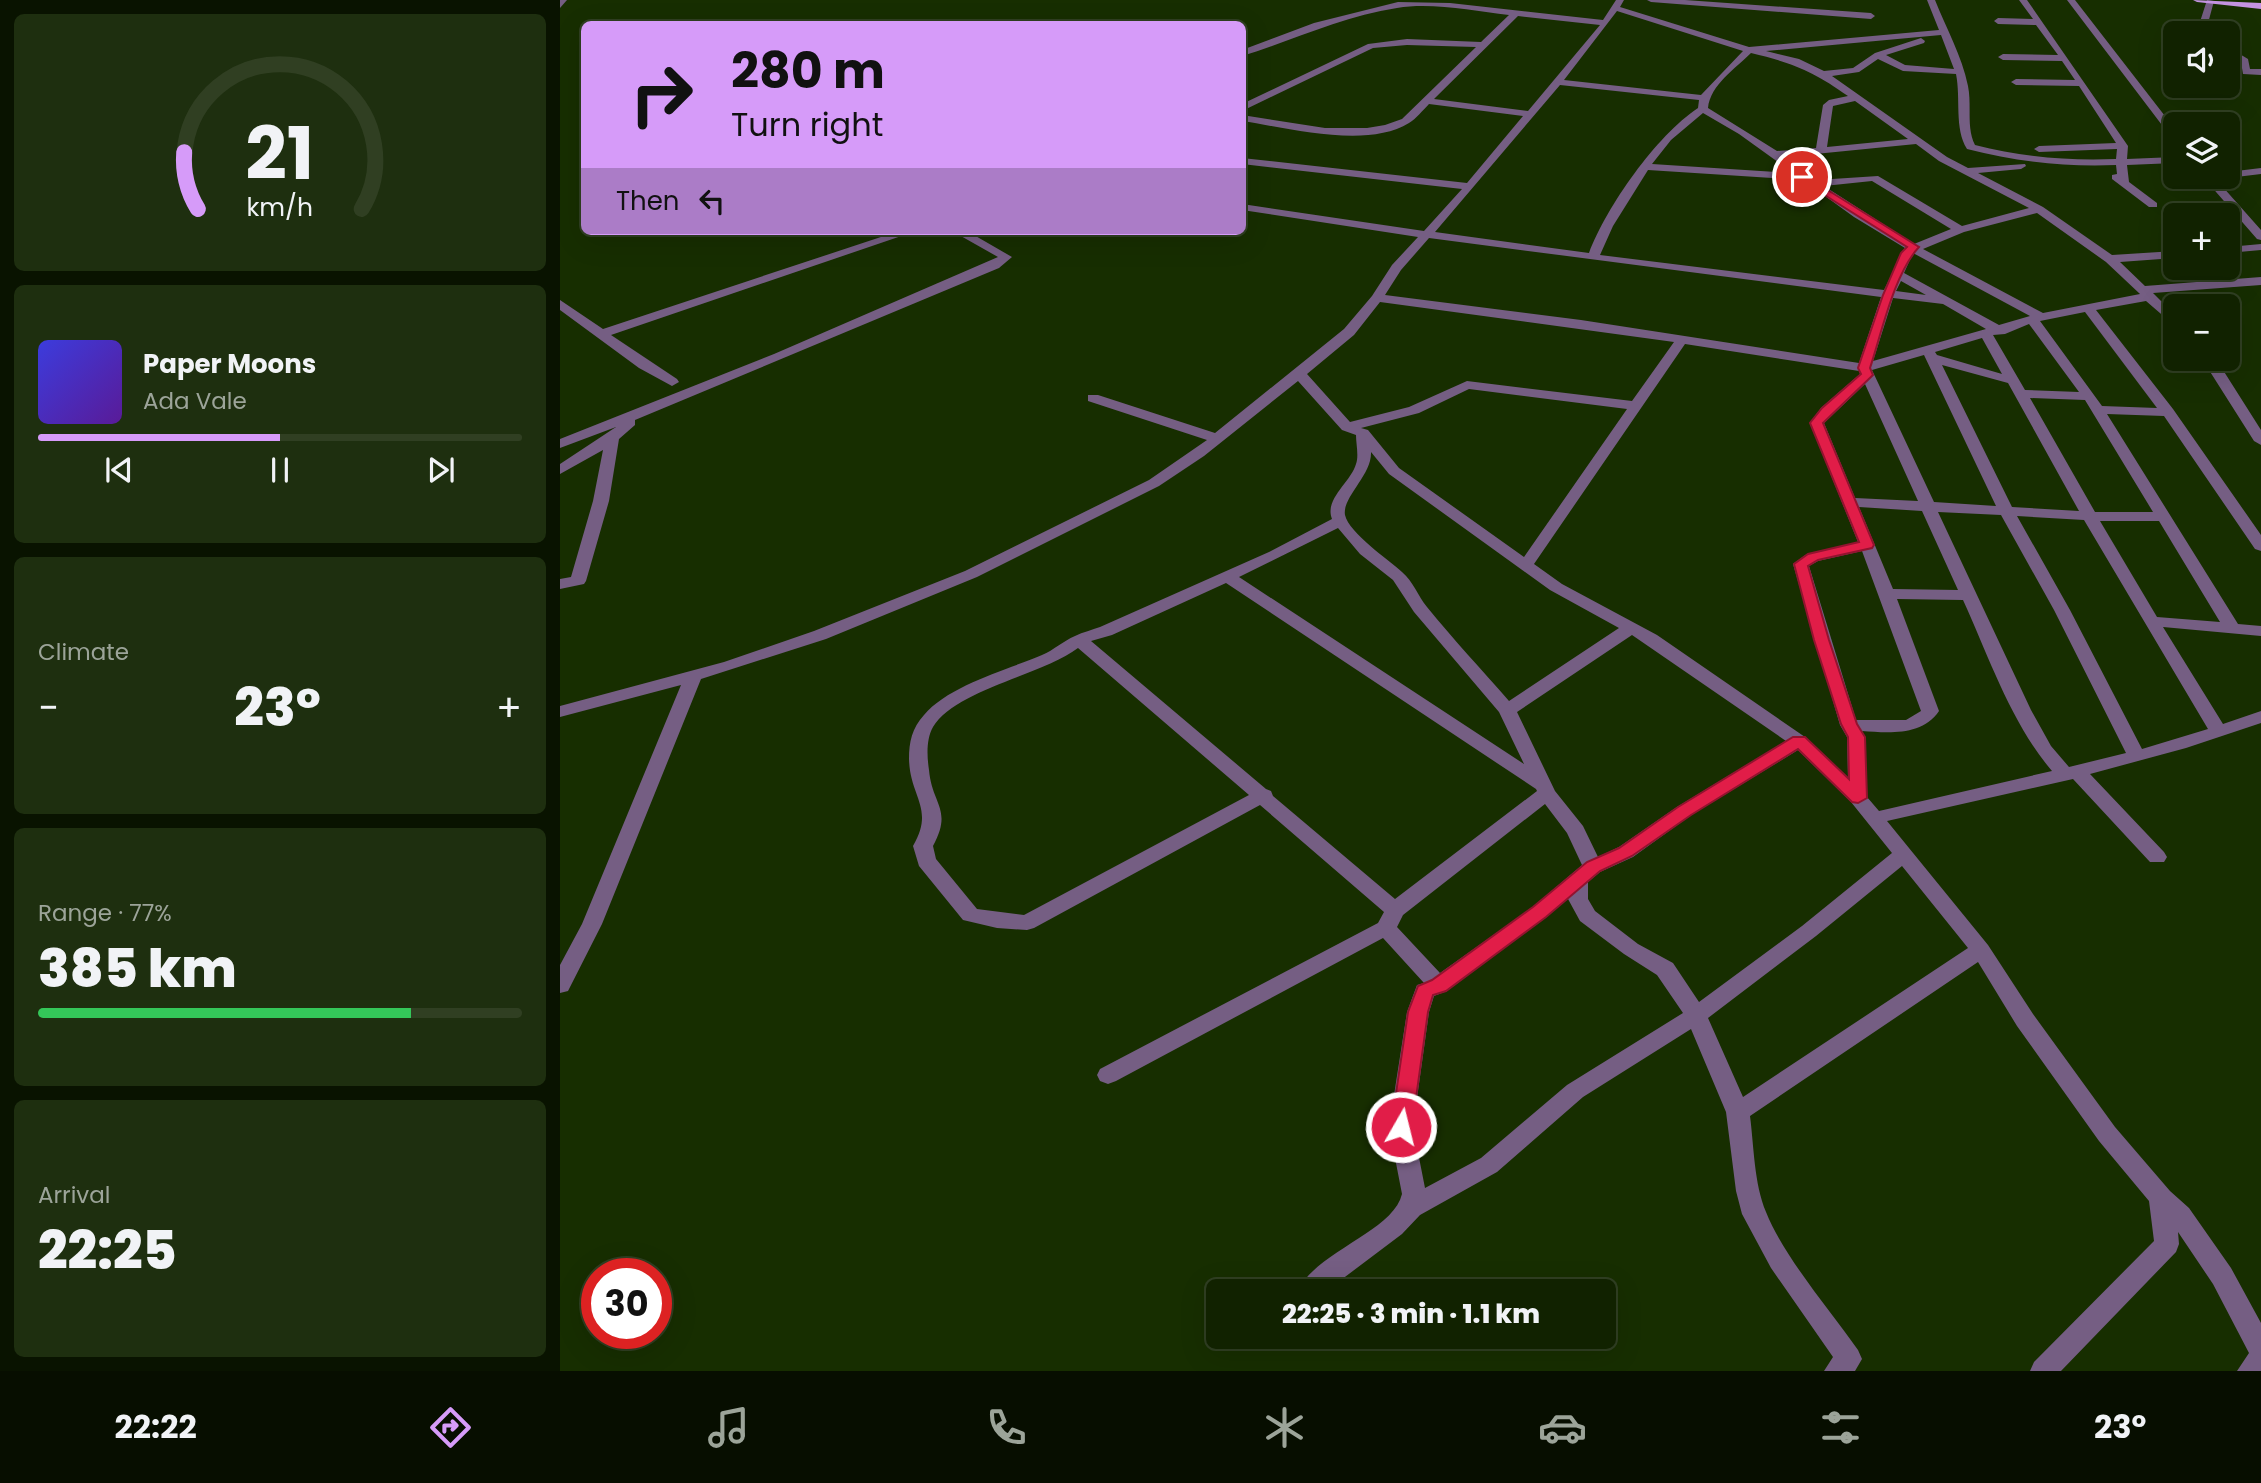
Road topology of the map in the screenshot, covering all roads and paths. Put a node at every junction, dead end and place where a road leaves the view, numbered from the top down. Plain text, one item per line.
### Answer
1 (563, 0) edge
2 (1651, 0) edge
3 (1931, 0) edge
4 (2023, 0) edge
5 (2071, 0) edge
6 (2197, 0) edge
7 (2210, 1) edge
8 (1617, 4) edge
9 (560, 5) edge
10 (2261, 5) edge
11 (1514, 15) junction
12 (1997, 21) dead end
13 (2204, 21) edge
14 (2039, 22) junction
15 (1605, 23) junction
16 (1943, 34) junction
17 (1870, 39) junction
18 (1483, 45) junction
19 (1749, 50) junction
20 (1246, 52) edge
21 (1878, 55) junction
22 (2003, 57) dead end
23 (2065, 58) junction
24 (2240, 58) edge
25 (1960, 72) junction
26 (2261, 72) edge
27 (1823, 74) junction
28 (1556, 82) junction
29 (2016, 82) dead end
30 (2080, 83) junction
31 (1856, 98) junction
32 (1427, 101) junction
33 (1704, 103) junction
34 (1246, 106) edge
35 (1528, 114) junction
36 (1246, 119) edge
37 (2163, 119) edge
38 (1918, 141) junction
39 (2123, 146) junction
40 (1971, 147) junction
41 (1957, 148) dead end
42 (1930, 149) junction
43 (1944, 149) dead end
44 (2042, 149) junction
45 (1821, 150) junction
46 (1773, 155) junction
47 (2023, 156) junction
48 (2163, 160) edge
49 (1246, 161) edge
50 (2121, 162) junction
51 (2086, 164) junction
52 (1645, 167) junction
53 (2000, 167) junction
54 (2240, 167) edge
55 (2261, 170) edge
56 (1965, 171) junction
57 (2240, 173) edge
58 (1807, 181) junction
59 (2124, 182) junction
60 (1470, 187) junction
61 (2219, 189) edge
62 (2153, 205) dead end
63 (1246, 208) edge
64 (2039, 208) junction
65 (1959, 230) junction
66 (898, 235) edge
67 (965, 235) edge
68 (1424, 235) junction
69 (2261, 237) edge
70 (1913, 247) junction
71 (2261, 247) edge
72 (2240, 249) edge
73 (2163, 255) edge
74 (1594, 256) junction
75 (2110, 259) junction
76 (1897, 274) junction
77 (2261, 281) edge
78 (2147, 293) junction
79 (1888, 295) junction
80 (1377, 298) junction
81 (1945, 301) junction
82 (560, 304) edge
83 (2088, 308) junction
84 (2163, 310) edge
85 (2037, 319) junction
86 (1994, 333) junction
87 (601, 334) junction
88 (1681, 341) junction
89 (1930, 354) junction
90 (1866, 371) junction
91 (2217, 371) edge
92 (1299, 374) junction
93 (672, 382) dead end
94 (2018, 388) junction
95 (1093, 398) dead end
96 (2094, 403) junction
97 (1636, 406) junction
98 (2168, 412) junction
99 (638, 415) junction
100 (1355, 430) junction
101 (612, 438) junction
102 (1216, 438) junction
103 (2261, 441) edge
104 (560, 444) edge
105 (560, 470) edge
106 (1850, 502) junction
107 (1928, 504) junction
108 (2005, 509) junction
109 (2089, 516) junction
110 (2165, 517) junction
111 (1340, 521) junction
112 (2258, 539) edge
113 (1867, 545) junction
114 (1526, 565) junction
115 (1226, 576) junction
116 (560, 584) edge
117 (1887, 594) junction
118 (1971, 595) junction
119 (2151, 621) junction
120 (2231, 626) junction
121 (1631, 628) junction
122 (2261, 631) edge
123 (1079, 640) junction
124 (693, 677) junction
125 (1507, 710) junction
126 (560, 712) edge
127 (2261, 717) edge
128 (1849, 724) junction
129 (2219, 732) junction
130 (1799, 741) junction
131 (2137, 756) junction
132 (2071, 773) junction
133 (1546, 790) junction
134 (1264, 795) junction
135 (1858, 798) junction
136 (1875, 818) junction
137 (1904, 854) junction
138 (2157, 857) dead end
139 (1586, 873) junction
140 (1391, 919) junction
141 (1982, 950) junction
142 (560, 985) edge
143 (1439, 985) junction
144 (1696, 1015) junction
145 (1108, 1075) dead end
146 (1738, 1112) junction
147 (2161, 1198) junction
148 (1411, 1208) junction
149 (1320, 1279) edge
150 (2261, 1349) edge
151 (2261, 1359) edge
152 (1837, 1371) edge
153 (2043, 1371) edge
154 (2250, 1371) edge

1 - 9 street
2 - 17 street
3 - 16 street
4 - 14 street
5 - 37 street
6 - 7 main road
7 - 10 main road
7 - 13 street
8 - 15 street
8 - 19 street
11 - 15 street
11 - 18 street
11 - 20 street
12 - 14 street
14 - 23 street
15 - 28 street
16 - 17 street
16 - 21 street
16 - 25 street
17 - 19 street
18 - 32 street
18 - 34 street
19 - 27 street
19 - 33 street
21 - 25 street
21 - 27 street
22 - 23 street
23 - 30 street
24 - 26 street
25 - 40 street
27 - 31 street
28 - 33 street
28 - 35 street
29 - 30 street
30 - 39 street
31 - 38 street
31 - 45 street
32 - 35 street
32 - 36 street
33 - 46 street
33 - 52 street
35 - 60 street
38 - 42 street
38 - 45 street
39 - 44 street
39 - 50 street
40 - 41 street
40 - 44 street
40 - 47 street
42 - 43 street
42 - 56 street
44 - 47 street
45 - 46 street
46 - 58 street
47 - 51 street
47 - 53 street
48 - 50 street
49 - 60 street
50 - 51 street
50 - 59 street
51 - 53 street
51 - 59 street
52 - 58 street
52 - 74 street
53 - 56 street
54 - 55 street
55 - 57 street
56 - 64 street
58 - 65 street
58 - 70 street
59 - 62 street
60 - 68 street
61 - 69 street
63 - 68 street
64 - 65 street
64 - 75 street
65 - 70 street
66 - 87 street
67 - 99 street
68 - 74 street
68 - 80 street
70 - 76 street
70 - 85 street
71 - 72 street
73 - 75 street
74 - 79 street
75 - 78 street
76 - 79 street
76 - 81 street
77 - 78 street
78 - 83 street
78 - 84 street
79 - 81 street
79 - 90 street
80 - 88 street
80 - 92 street
81 - 86 street
82 - 87 street
83 - 85 street
83 - 98 street
85 - 86 street
85 - 96 street
86 - 89 street
86 - 94 street
87 - 93 street
88 - 90 street
88 - 97 street
89 - 90 street
89 - 94 street
89 - 108 street
90 - 106 street
90 - 107 street
91 - 103 street
92 - 100 street
92 - 102 street
94 - 96 street
94 - 109 street
95 - 102 street
96 - 98 street
96 - 110 street
97 - 100 street
97 - 114 street
98 - 112 street
99 - 101 street
99 - 104 street
100 - 111 street
100 - 114 street
101 - 105 street
101 - 116 street
102 - 124 street
106 - 107 street
106 - 113 street
107 - 108 street
107 - 118 street
108 - 109 street
108 - 131 street
109 - 110 street
109 - 119 street
110 - 120 street
111 - 115 street
111 - 125 street
113 - 117 street
113 - 128 street
114 - 121 street
115 - 123 street
115 - 133 street
117 - 118 street
117 - 128 street
118 - 132 street
119 - 120 street
119 - 129 street
120 - 122 street
121 - 125 street
121 - 130 street
123 - 134 street
123 - 134 street
124 - 126 street
124 - 142 street
125 - 133 street
127 - 129 street
128 - 135 street
129 - 131 street
130 - 135 street
130 - 139 street
131 - 132 street
132 - 136 street
132 - 138 street
133 - 139 street
133 - 140 street
134 - 140 street
135 - 136 street
136 - 137 street
137 - 141 street
137 - 144 street
139 - 143 street
139 - 144 street
140 - 143 street
140 - 145 street
141 - 146 street
141 - 147 street
143 - 148 street
144 - 146 street
144 - 148 street
146 - 152 street
147 - 150 street
147 - 153 street
148 - 149 street
151 - 154 street

